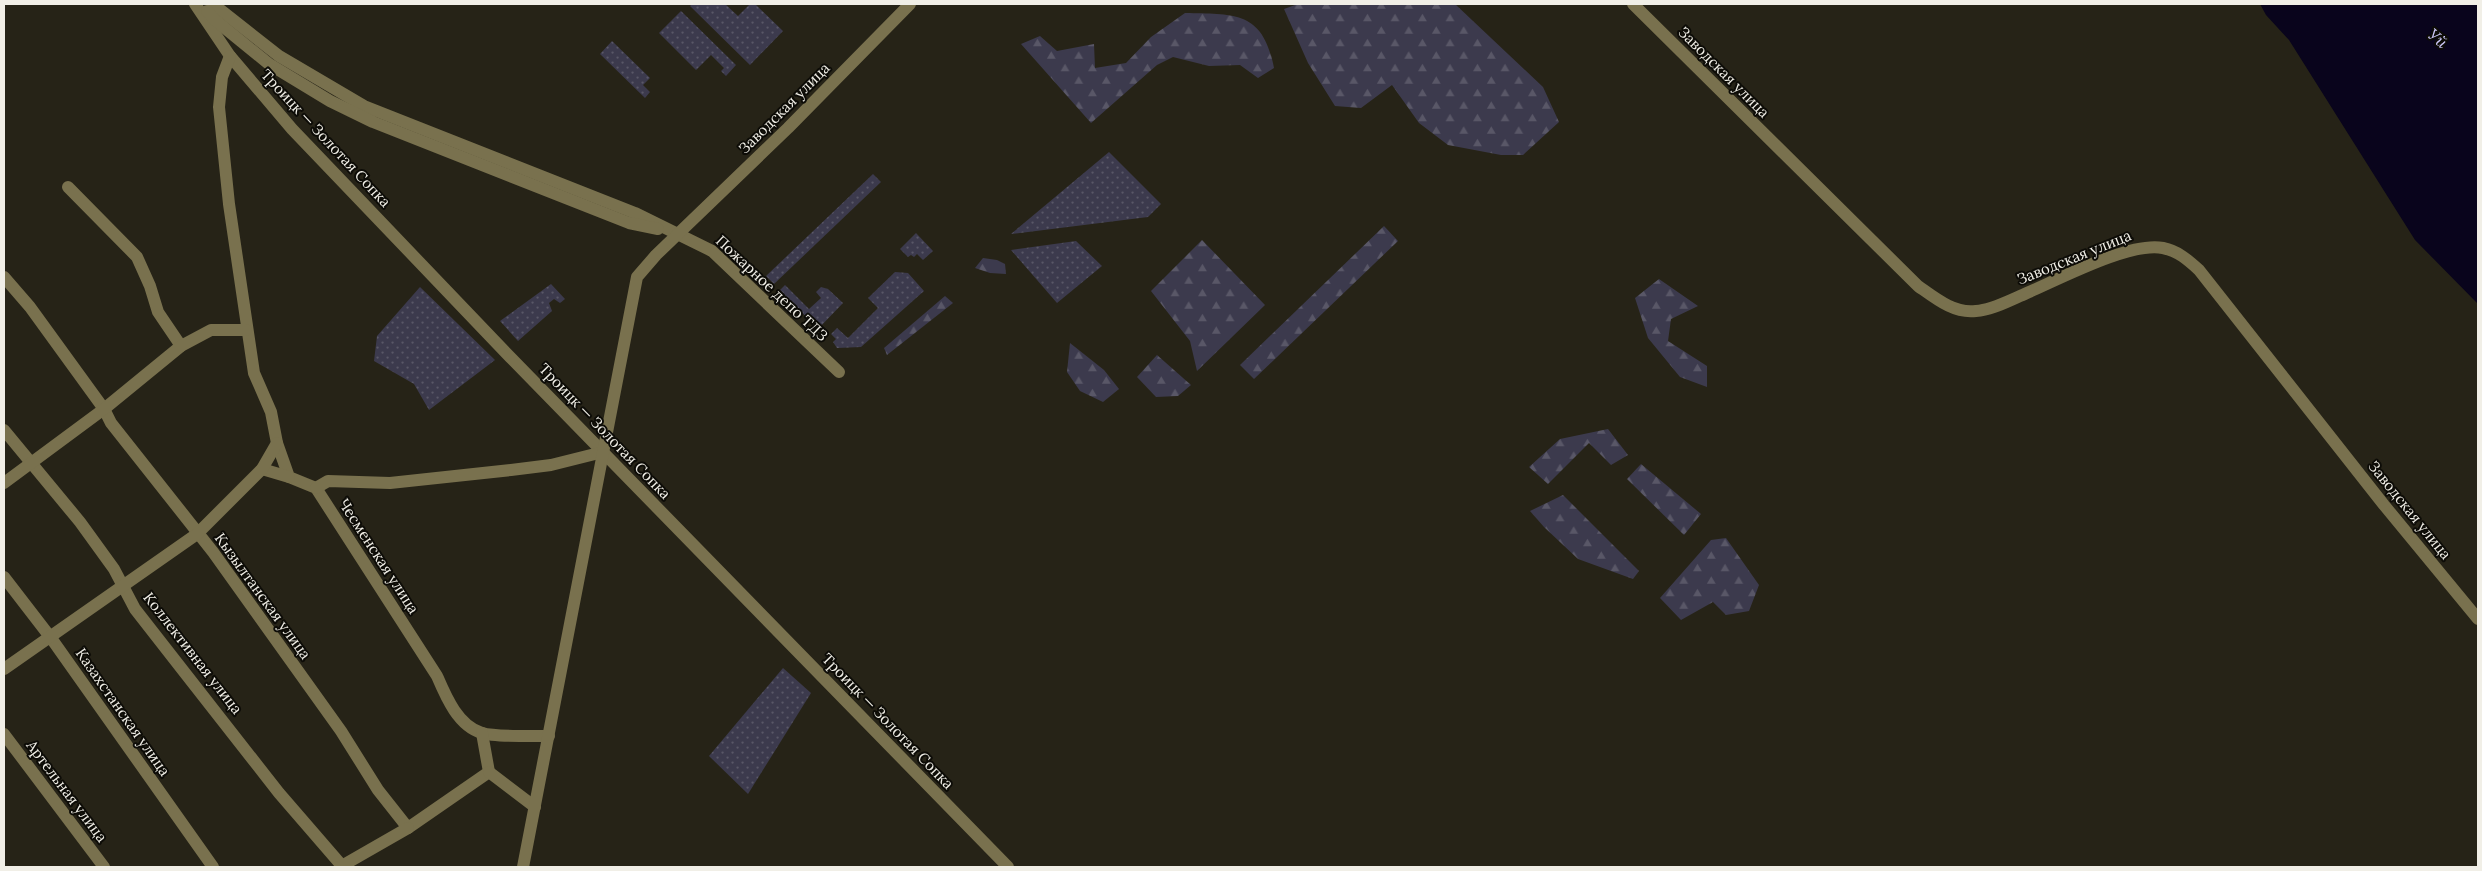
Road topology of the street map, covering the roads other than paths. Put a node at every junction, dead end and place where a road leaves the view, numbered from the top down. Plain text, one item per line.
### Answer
1 (195, 4) edge
2 (201, 4) edge
3 (213, 4) edge
4 (910, 4) edge
5 (1633, 4) edge
6 (230, 56) junction
7 (68, 187) dead end
8 (680, 233) junction
9 (4, 277) edge
10 (246, 330) junction
11 (181, 346) junction
12 (839, 372) dead end
13 (104, 409) junction
14 (4, 430) edge
15 (277, 443) junction
16 (603, 452) junction
17 (32, 462) junction
18 (262, 469) junction
19 (289, 477) junction
20 (4, 483) edge
21 (316, 488) junction
22 (197, 534) junction
23 (4, 577) edge
24 (123, 585) junction
25 (2478, 619) edge
26 (51, 638) junction
27 (4, 669) edge
28 (482, 733) junction
29 (4, 734) edge
30 (549, 736) junction
31 (489, 772) junction
32 (535, 807) junction
33 (408, 828) junction
34 (104, 867) edge
35 (213, 867) edge
36 (342, 867) edge
37 (523, 867) edge
38 (1008, 867) edge

1 - 6 street, Троицк — Золотая Сопка
2 - 8 street
3 - 8 street
4 - 8 street, Заводская улица
5 - 25 street, Заводская улица
6 - 10 street
6 - 16 street, Троицк — Золотая Сопка
7 - 11 street
8 - 12 street, Пожарное депо ТДЗ
8 - 16 street, Заводская улица
9 - 13 street, Кызылтанская улица
10 - 11 street
10 - 15 street
11 - 13 street
13 - 17 street
13 - 22 street, Кызылтанская улица
14 - 17 street, Коллективная улица
15 - 18 street
15 - 19 street
16 - 21 street
16 - 30 street, Заводская улица
16 - 38 street, Троицк — Золотая Сопка
17 - 20 street
17 - 24 street, Коллективная улица
18 - 19 street
18 - 22 street
19 - 21 street
21 - 28 street, Чесменская улица
22 - 24 street
22 - 33 street, Кызылтанская улица
23 - 26 street, Казахстанская улица
24 - 26 street
24 - 36 street, Коллективная улица
26 - 27 street
26 - 35 street, Казахстанская улица
28 - 30 street
28 - 31 street
29 - 34 street, Артельная улица
30 - 32 street, Заводская улица
31 - 32 street
31 - 33 street
32 - 37 street, Заводская улица
33 - 36 street

